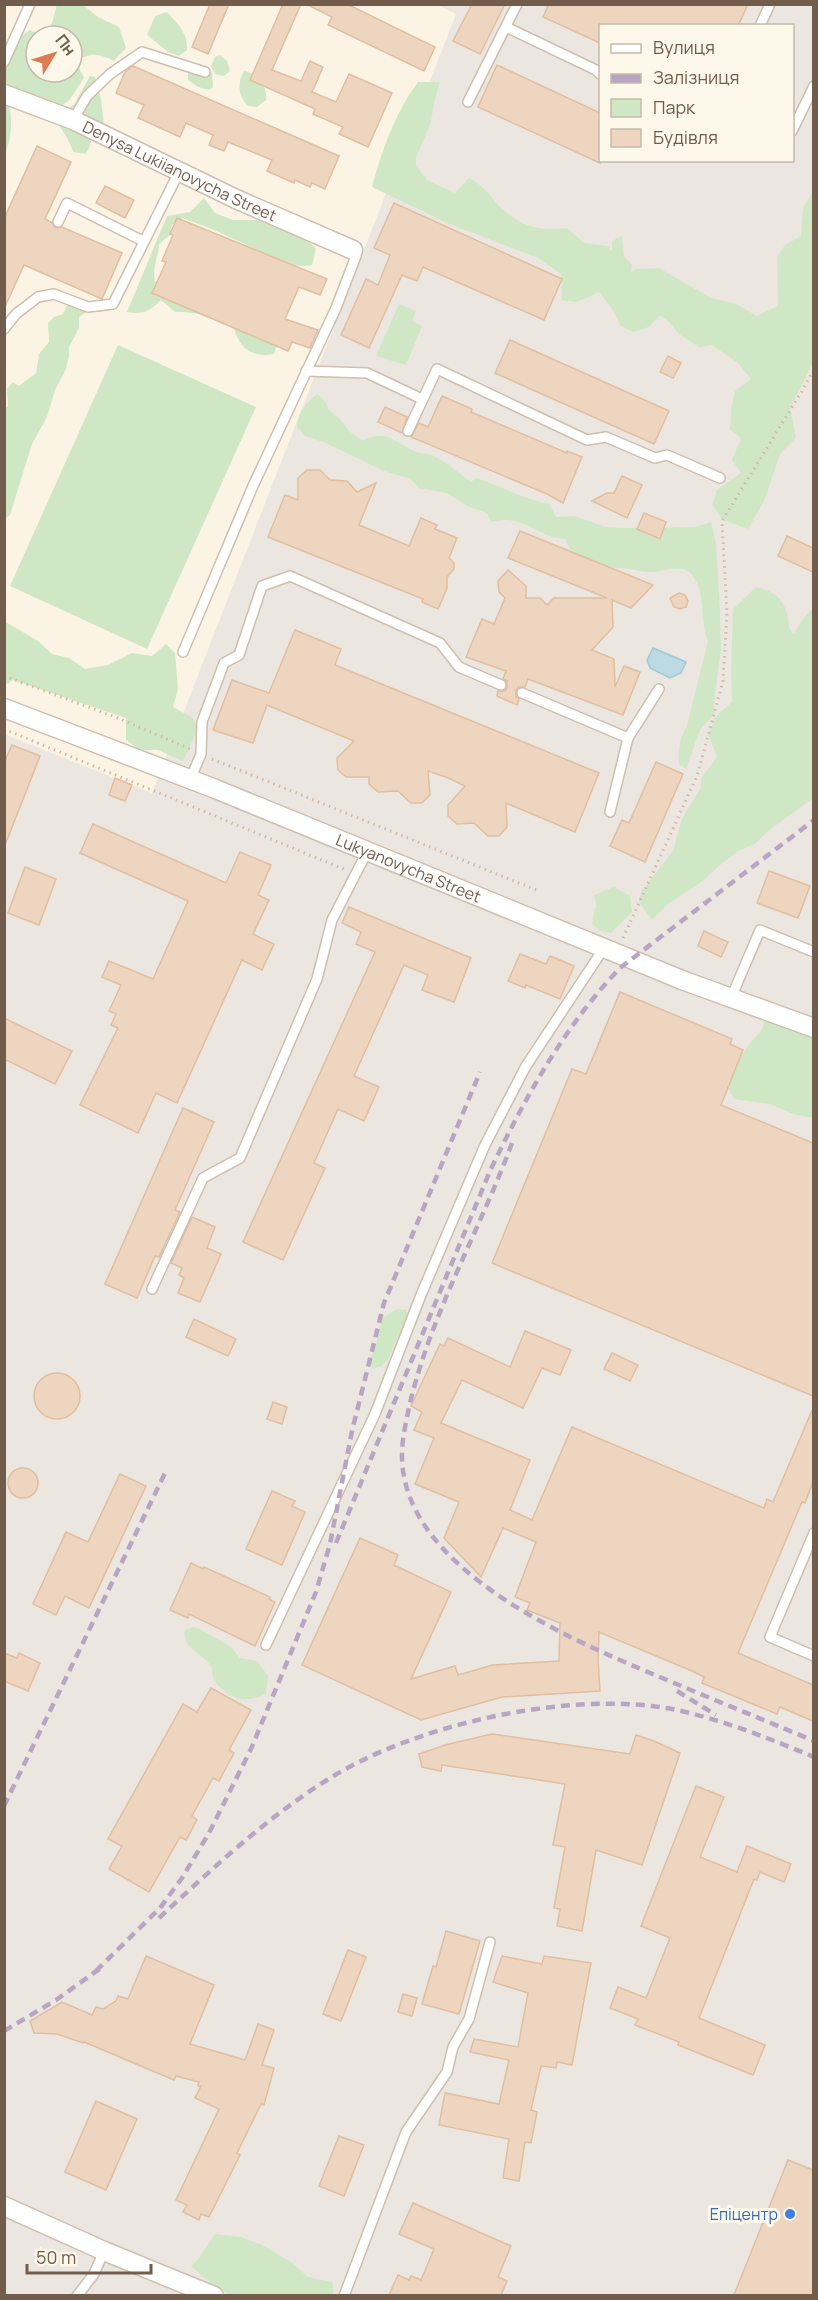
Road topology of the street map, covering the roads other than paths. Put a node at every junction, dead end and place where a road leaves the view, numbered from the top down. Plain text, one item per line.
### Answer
1 (30, 4) edge
2 (517, 4) edge
3 (770, 4) edge
4 (761, 24) edge
5 (506, 27) junction
6 (4, 62) edge
7 (205, 72) dead end
8 (599, 73) edge
9 (813, 86) edge
10 (4, 94) edge
11 (468, 102) dead end
12 (72, 120) junction
13 (794, 127) edge
14 (179, 172) junction
15 (58, 222) dead end
16 (143, 241) junction
17 (353, 250) joint
18 (4, 329) edge
19 (306, 371) junction
20 (422, 399) junction
21 (408, 431) dead end
22 (720, 478) dead end
23 (183, 651) dead end
24 (501, 684) dead end
25 (659, 689) dead end
26 (522, 693) dead end
27 (4, 708) edge
28 (627, 738) junction
29 (190, 780) junction
30 (610, 812) dead end
31 (367, 852) junction
32 (610, 951) junction
33 (813, 952) edge
34 (731, 998) junction
35 (813, 1028) edge
36 (152, 1289) dead end
37 (813, 1533) edge
38 (266, 1645) dead end
39 (813, 1656) edge
40 (490, 1942) dead end
41 (4, 2206) edge
42 (104, 2252) junction
43 (77, 2295) edge
44 (214, 2295) edge
45 (344, 2295) edge

1 - 6 lane
2 - 5 lane
3 - 4 lane
5 - 8 lane
5 - 11 lane
7 - 12 lane
9 - 13 lane
10 - 12 street, Denysa Lukiianovycha Street
12 - 14 street, Denysa Lukiianovycha Street
14 - 16 lane
14 - 17 street, Denysa Lukiianovycha Street
15 - 16 lane
16 - 18 lane
17 - 19 lane
19 - 20 lane
19 - 23 lane
20 - 21 lane
20 - 22 lane
24 - 29 lane
25 - 28 lane
26 - 28 lane
27 - 29 street, Lukyanovycha Street
28 - 30 lane
29 - 31 street, Lukyanovycha Street
31 - 32 street, Lukyanovycha Street
31 - 36 lane
32 - 34 street, Lukyanovycha Street
32 - 38 lane
33 - 34 lane
34 - 35 street, Lukyanovycha Street
37 - 39 lane
40 - 45 lane
41 - 42 street
42 - 43 lane
42 - 44 street

